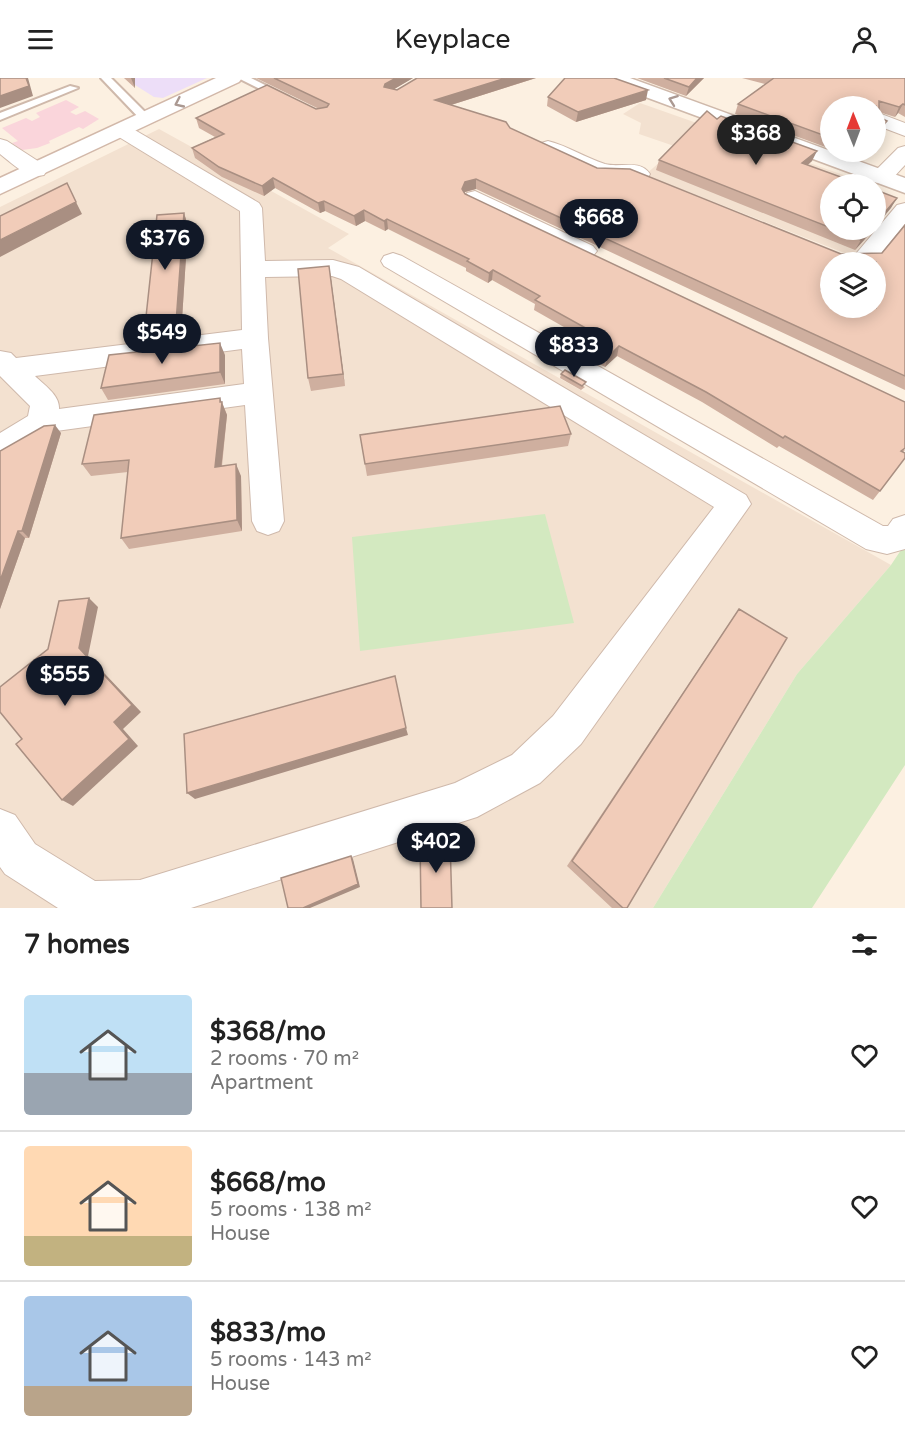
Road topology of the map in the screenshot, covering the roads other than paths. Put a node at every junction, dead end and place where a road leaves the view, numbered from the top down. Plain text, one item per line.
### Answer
1 (105, 78) edge
2 (232, 78) edge
3 (243, 78) edge
4 (612, 78) edge
5 (73, 88) dead end
6 (294, 101) edge
7 (0, 117) edge
8 (146, 119) junction
9 (886, 122) edge
10 (121, 130) junction
11 (905, 130) edge
12 (526, 137) edge
13 (0, 145) edge
14 (905, 152) edge
15 (36, 170) junction
16 (874, 174) edge
17 (885, 174) edge
18 (886, 179) edge
19 (663, 184) edge
20 (905, 186) edge
21 (0, 187) edge
22 (475, 198) edge
23 (905, 210) edge
24 (864, 252) edge
25 (604, 260) edge
26 (393, 261) dead end
27 (254, 269) junction
28 (255, 338) junction
29 (5, 364) edge
30 (259, 393) junction
31 (42, 422) junction
32 (0, 448) edge
33 (268, 521) dead end
34 (905, 529) edge
35 (0, 830) edge

1 - 8 lane
2 -> 8 street
3 - 6 lane
16 -> 4 street
5 - 7 lane
8 - 10 street
9 - 11 street
10 - 15 street
10 - 27 street
12 - 19 street
13 - 15 street
14 - 17 street
15 - 21 street
18 - 20 street
22 - 25 street
23 - 24 street
26 - 34 street
27 - 28 street
27 - 35 street
28 - 29 street
28 - 30 street
29 - 31 street
30 - 31 street
30 - 33 street
31 - 32 street

